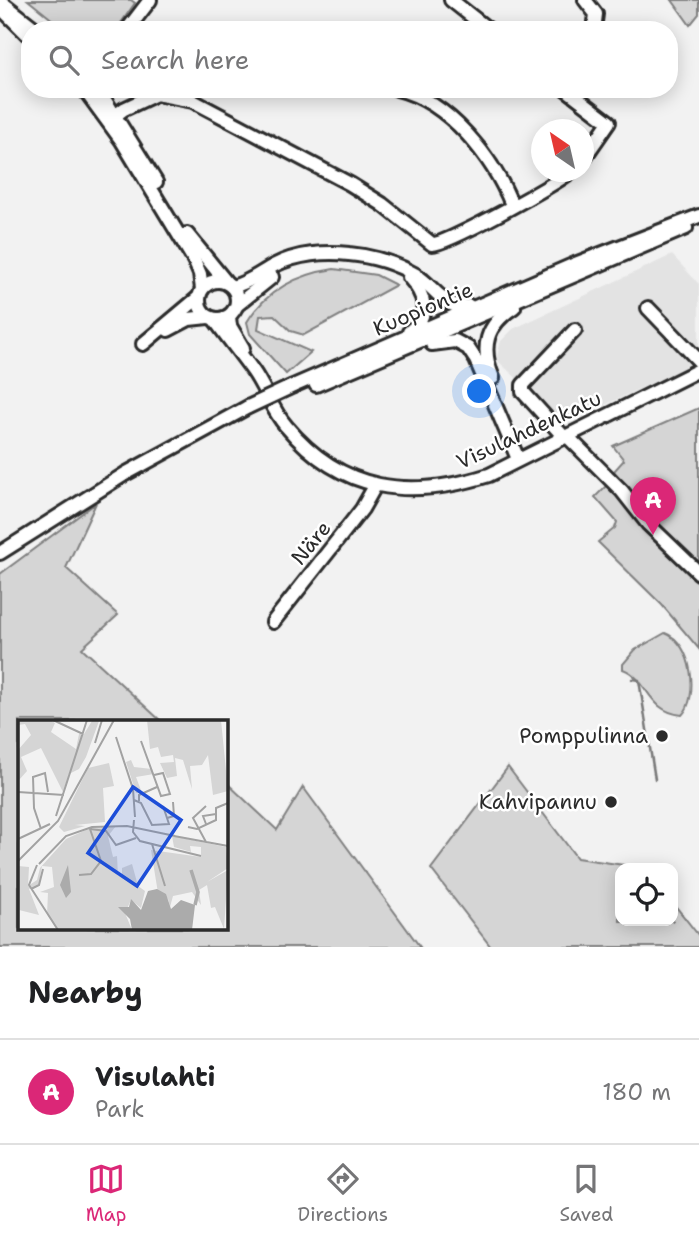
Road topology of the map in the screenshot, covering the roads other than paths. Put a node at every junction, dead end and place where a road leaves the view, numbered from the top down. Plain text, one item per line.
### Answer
1 (451, 0) edge
2 (585, 0) edge
3 (0, 1) edge
4 (146, 1) edge
5 (0, 7) edge
6 (26, 21) edge
7 (133, 21) edge
8 (478, 21) edge
9 (595, 21) edge
10 (21, 28) edge
11 (93, 98) edge
12 (102, 98) edge
13 (145, 98) edge
14 (180, 98) edge
15 (415, 98) edge
16 (578, 98) edge
17 (112, 118) junction
18 (594, 143) edge
19 (556, 182) edge
20 (512, 205) junction
21 (699, 216) edge
22 (699, 221) edge
23 (324, 254) junction
24 (401, 270) junction
25 (571, 276) junction
26 (229, 284) junction
27 (200, 293) junction
28 (500, 297) junction
29 (237, 305) junction
30 (648, 308) dead end
31 (229, 317) junction
32 (211, 318) junction
33 (575, 330) dead end
34 (699, 360) edge
35 (361, 361) junction
36 (252, 370) junction
37 (699, 370) edge
38 (565, 436) junction
39 (522, 457) junction
40 (375, 486) junction
41 (0, 553) edge
42 (699, 573) edge
43 (273, 622) dead end

1 - 8 street
2 - 9 street
3 - 6 street
4 - 7 street
5 - 10 street
11 - 17 street
12 - 17 street
13 - 17 street
14 - 20 street
15 - 20 street
16 - 18 street
17 - 26 street
17 - 27 street
19 - 20 street
21 - 28 street, Kuopiontie
22 - 25 street, Kuopiontie
23 - 24 street
23 - 26 street
23 - 29 street
24 - 28 street
24 - 35 street
25 - 35 street, Kuopiontie
25 - 39 street
26 - 27 street
26 - 29 street
27 - 32 street
27 - 32 street
28 - 35 street, Kuopiontie
29 - 31 street
30 - 34 street
31 - 32 street
31 - 36 street, Visulahdenkatu
32 - 36 street, Visulahdenkatu
33 - 38 street
35 - 39 street
35 - 41 street, Kuopiontie
36 - 40 street, Visulahdenkatu
37 - 38 street, Visulahdenkatu
38 - 39 street, Visulahdenkatu
38 - 42 street
39 - 40 street, Visulahdenkatu
40 - 43 street, Näre

